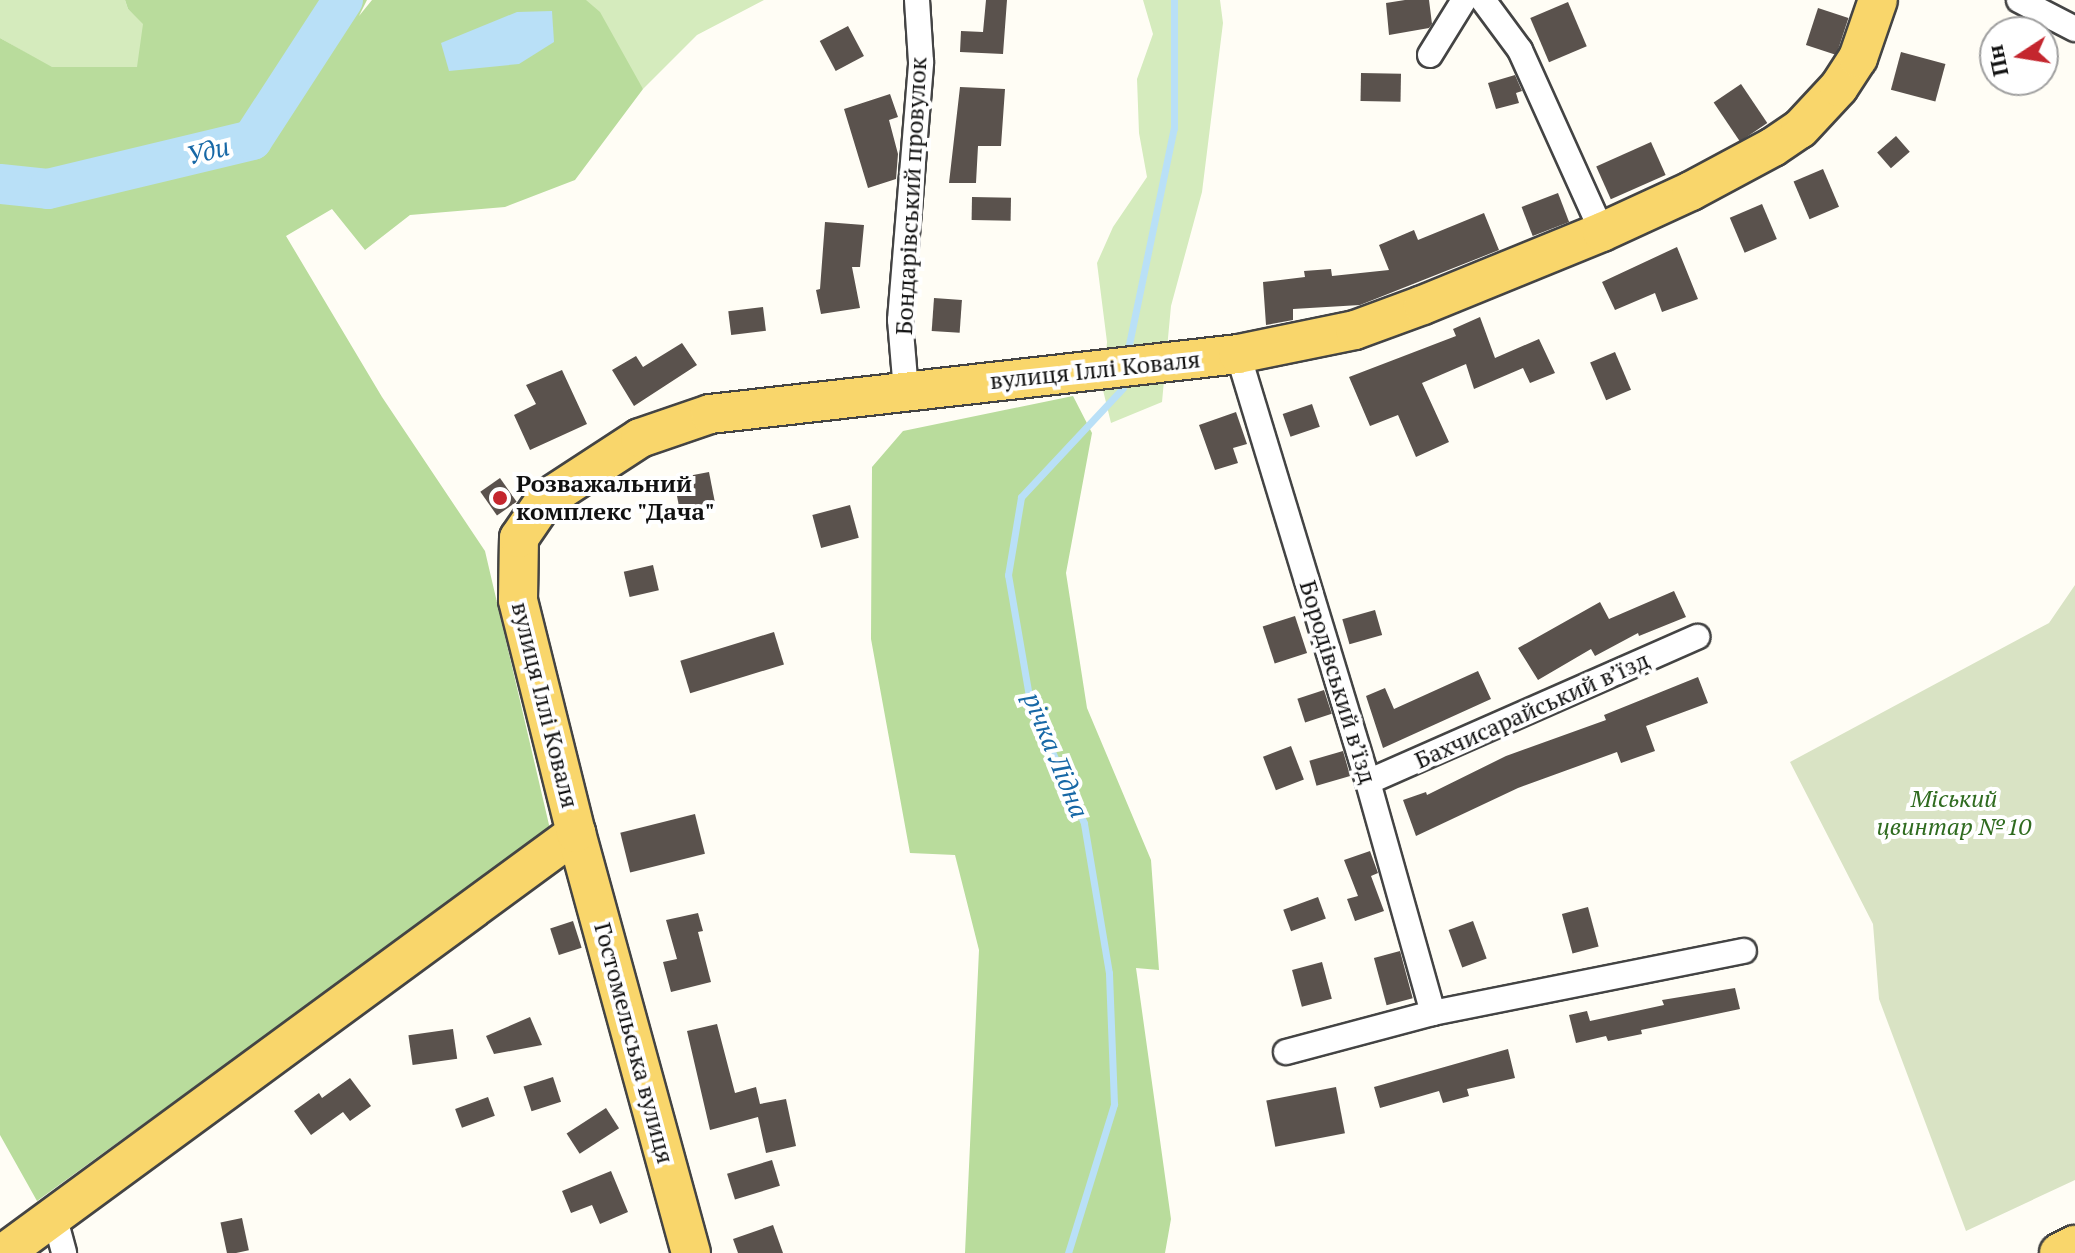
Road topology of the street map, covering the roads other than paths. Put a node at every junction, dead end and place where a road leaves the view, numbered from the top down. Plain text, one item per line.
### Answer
1 (917, 0) edge
2 (1464, 0) edge
3 (1483, 0) edge
4 (1878, 0) edge
5 (2019, 0) edge
6 (2075, 29) edge
7 (1430, 55) dead end
8 (1602, 232) junction
9 (1238, 354) junction
10 (906, 391) junction
11 (1697, 637) dead end
12 (1368, 782) junction
13 (576, 833) junction
14 (1744, 951) dead end
15 (1433, 1013) junction
16 (1286, 1052) dead end
17 (54, 1215) junction
18 (2075, 1245) edge
19 (4, 1253) edge
20 (64, 1253) edge
21 (691, 1253) edge
22 (2059, 1253) edge

1 - 10 street, Бондарівський провулок
2 - 7 street
3 - 8 street
4 - 8 main road, вулиця Іллі Коваля
5 - 6 street
8 - 9 main road, вулиця Іллі Коваля
9 - 10 main road, вулиця Іллі Коваля
9 - 12 street, Бородівський в’їзд
10 - 13 main road, вулиця Іллі Коваля
11 - 12 street, Бахчисарайський в’їзд
12 - 15 street, Бородівський в’їзд
13 - 17 main road, вулиця Іллі Коваля
13 - 21 main road, Гостомельська вулиця
14 - 15 street
15 - 16 street
17 - 19 main road, вулиця Іллі Коваля
17 - 20 street
18 - 22 main road

